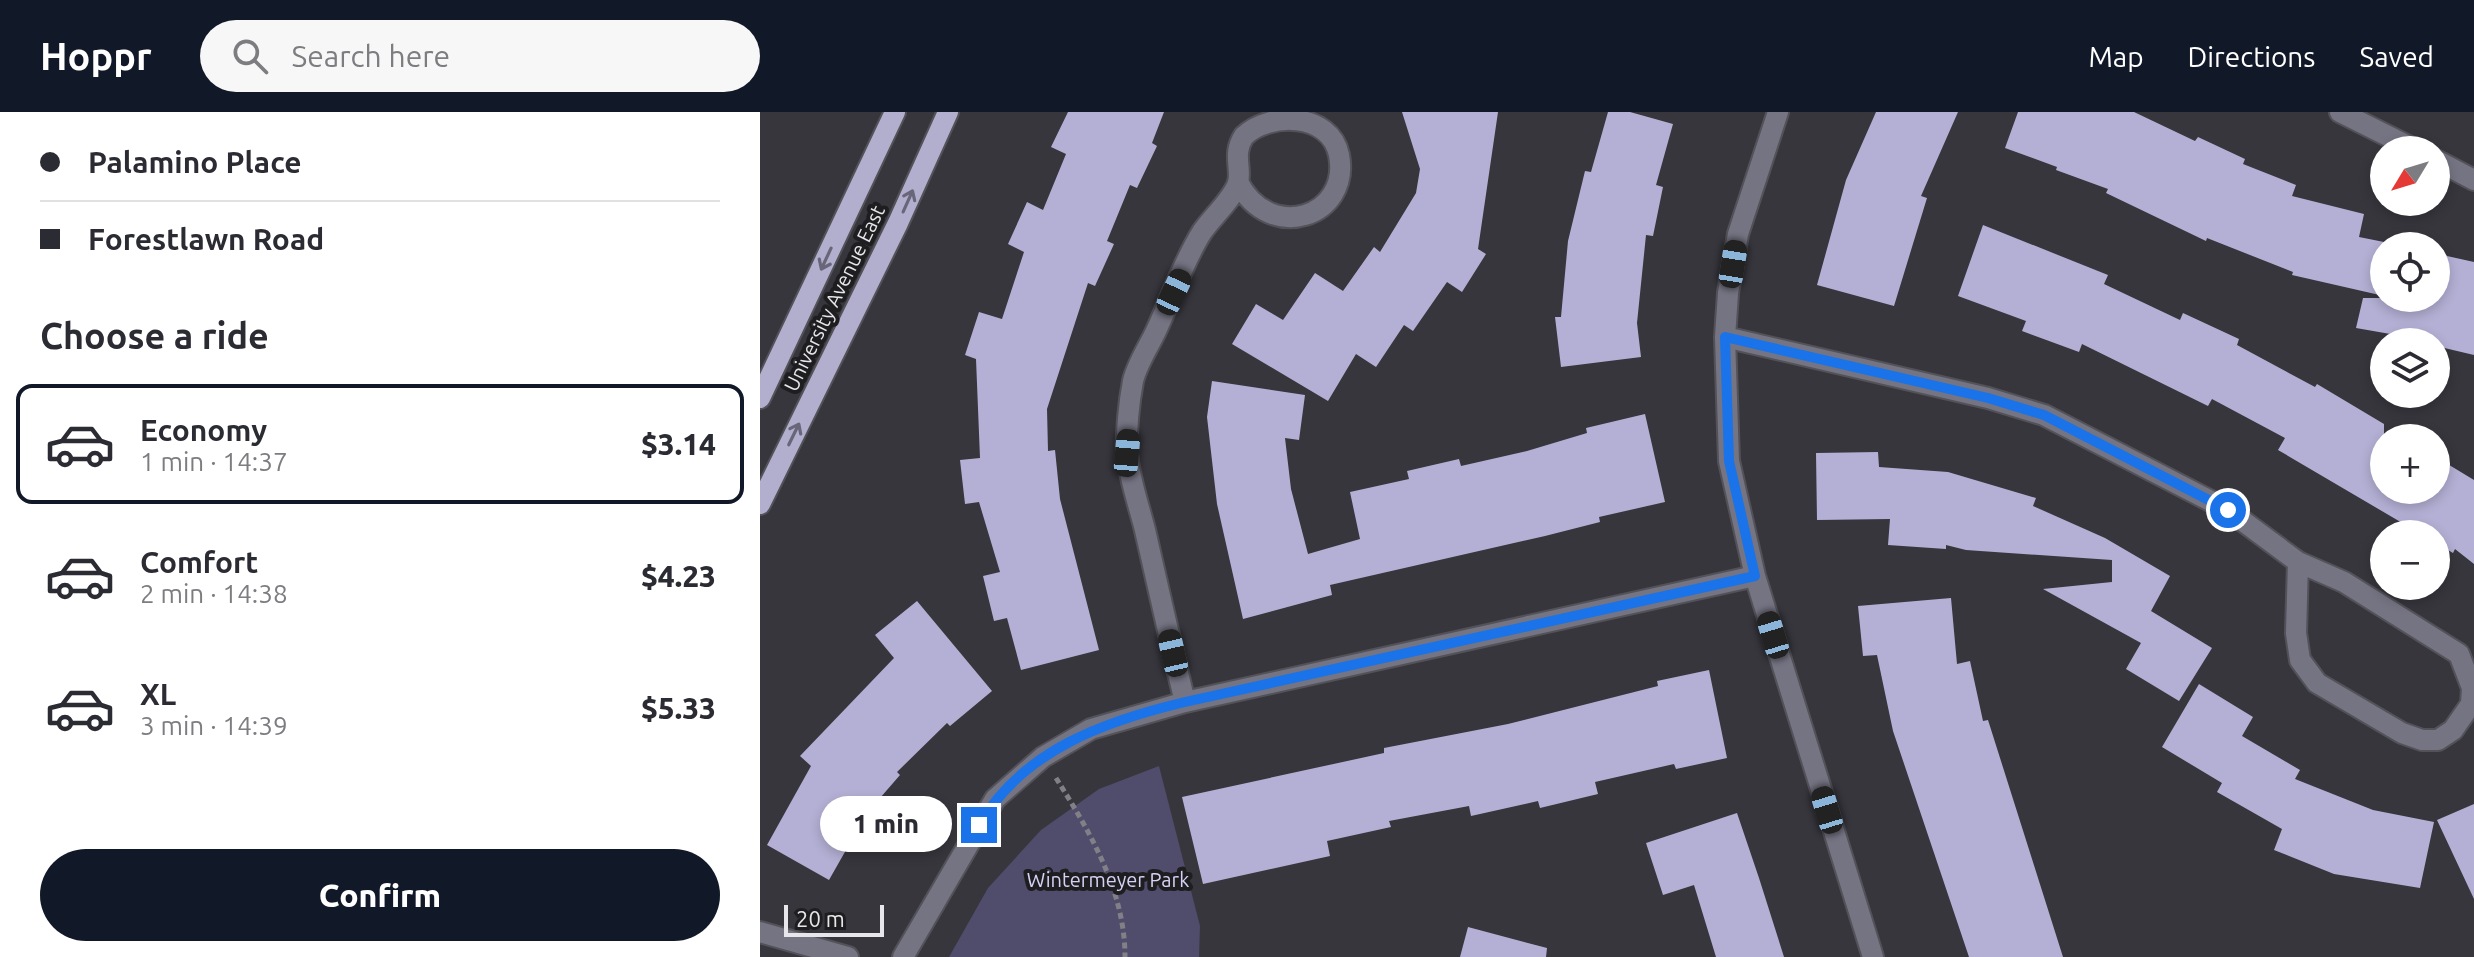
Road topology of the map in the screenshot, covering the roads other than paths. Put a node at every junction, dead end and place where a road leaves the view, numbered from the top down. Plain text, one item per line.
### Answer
1 (895, 112) edge
2 (948, 112) edge
3 (1778, 112) edge
4 (2340, 112) edge
5 (2388, 136) edge
6 (2450, 167) edge
7 (2474, 180) edge
8 (1238, 182) junction
9 (1725, 337) junction
10 (760, 398) edge
11 (760, 504) edge
12 (2298, 562) junction
13 (1755, 576) junction
14 (1185, 702) junction
15 (760, 932) edge
16 (848, 957) edge
17 (903, 957) edge
18 (1873, 957) edge

1 -> 10 main road, University Avenue East
11 -> 2 main road, University Avenue East
3 - 9 street
4 - 5 street
6 - 7 street
8 - 8 street
8 - 14 street
9 - 12 street
9 - 13 street
12 - 12 street
13 - 14 street
13 - 18 street
14 - 17 street
15 - 16 street

